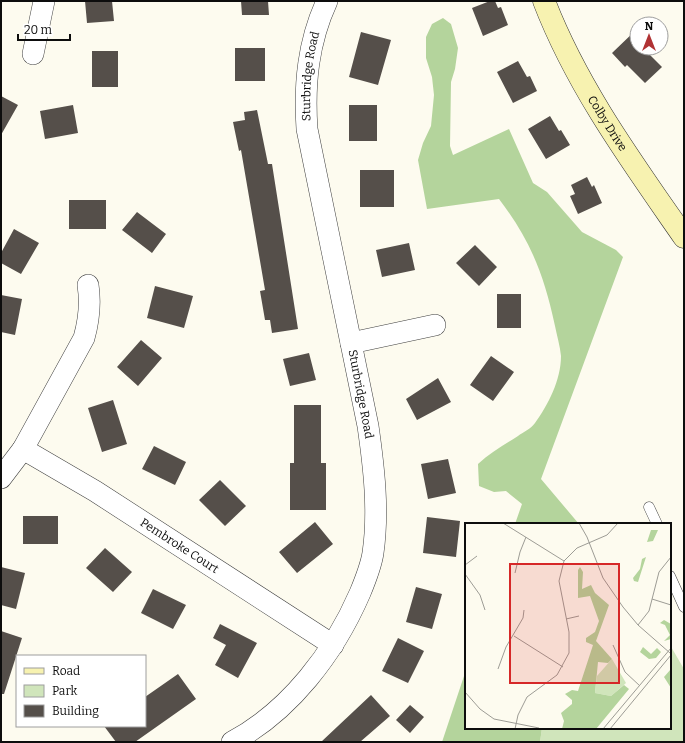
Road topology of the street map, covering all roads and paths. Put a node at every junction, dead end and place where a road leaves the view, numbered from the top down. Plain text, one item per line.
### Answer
1 (44, 1) edge
2 (327, 1) edge
3 (544, 1) edge
4 (33, 54) dead end
5 (684, 237) edge
6 (88, 285) dead end
7 (435, 325) dead end
8 (351, 343) junction
9 (23, 449) junction
10 (1, 478) edge
11 (649, 507) dead end
12 (657, 523) edge
13 (671, 578) edge
14 (684, 607) edge
15 (333, 645) junction
16 (232, 742) edge

1 - 4 street
2 - 8 street, Sturbridge Road
3 - 5 street, Colby Drive
6 - 9 street
7 - 8 street
8 - 15 street, Sturbridge Road
9 - 10 street
9 - 15 street, Pembroke Court
11 - 12 lane
13 - 14 lane
15 - 16 street, Sturbridge Road

